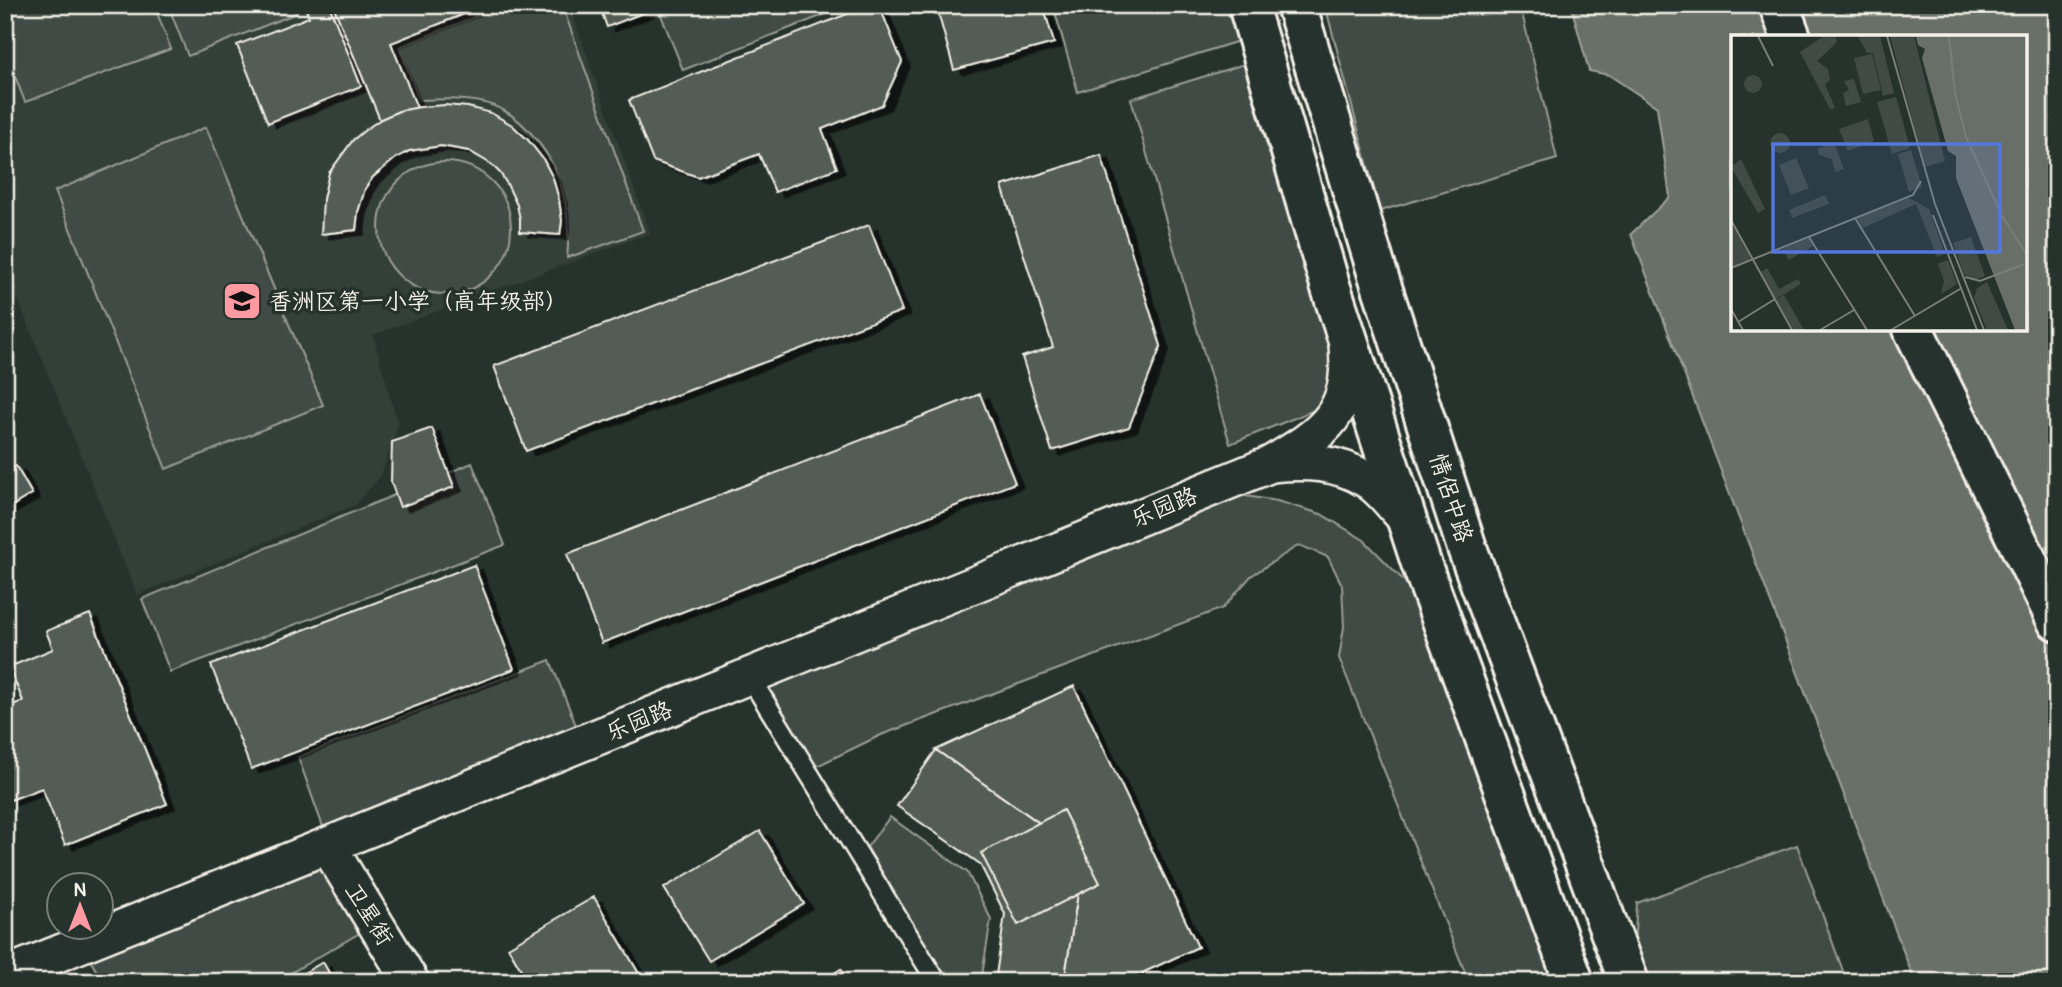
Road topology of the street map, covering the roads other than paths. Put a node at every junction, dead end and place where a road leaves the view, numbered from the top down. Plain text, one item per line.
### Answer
1 (1248, 5) edge
2 (1296, 5) edge
3 (1779, 5) edge
4 (1790, 35) edge
5 (1914, 331) edge
6 (1347, 337) junction
7 (1271, 464) junction
8 (1406, 519) junction
9 (2057, 621) edge
10 (749, 676) junction
11 (328, 846) junction
12 (5, 975) edge
13 (411, 982) edge
14 (937, 982) edge
15 (1574, 982) edge
16 (1629, 982) edge

1 - 6 main road
2 - 16 main road, 情侶中路
3 - 4 main road
5 - 9 main road
6 - 7 street
6 - 8 main road
7 - 8 street
7 - 10 street, 乐园路
8 - 15 main road
10 - 11 street, 乐园路
10 - 14 lane
11 - 12 street, 乐园路
11 - 13 street, 卫星街

